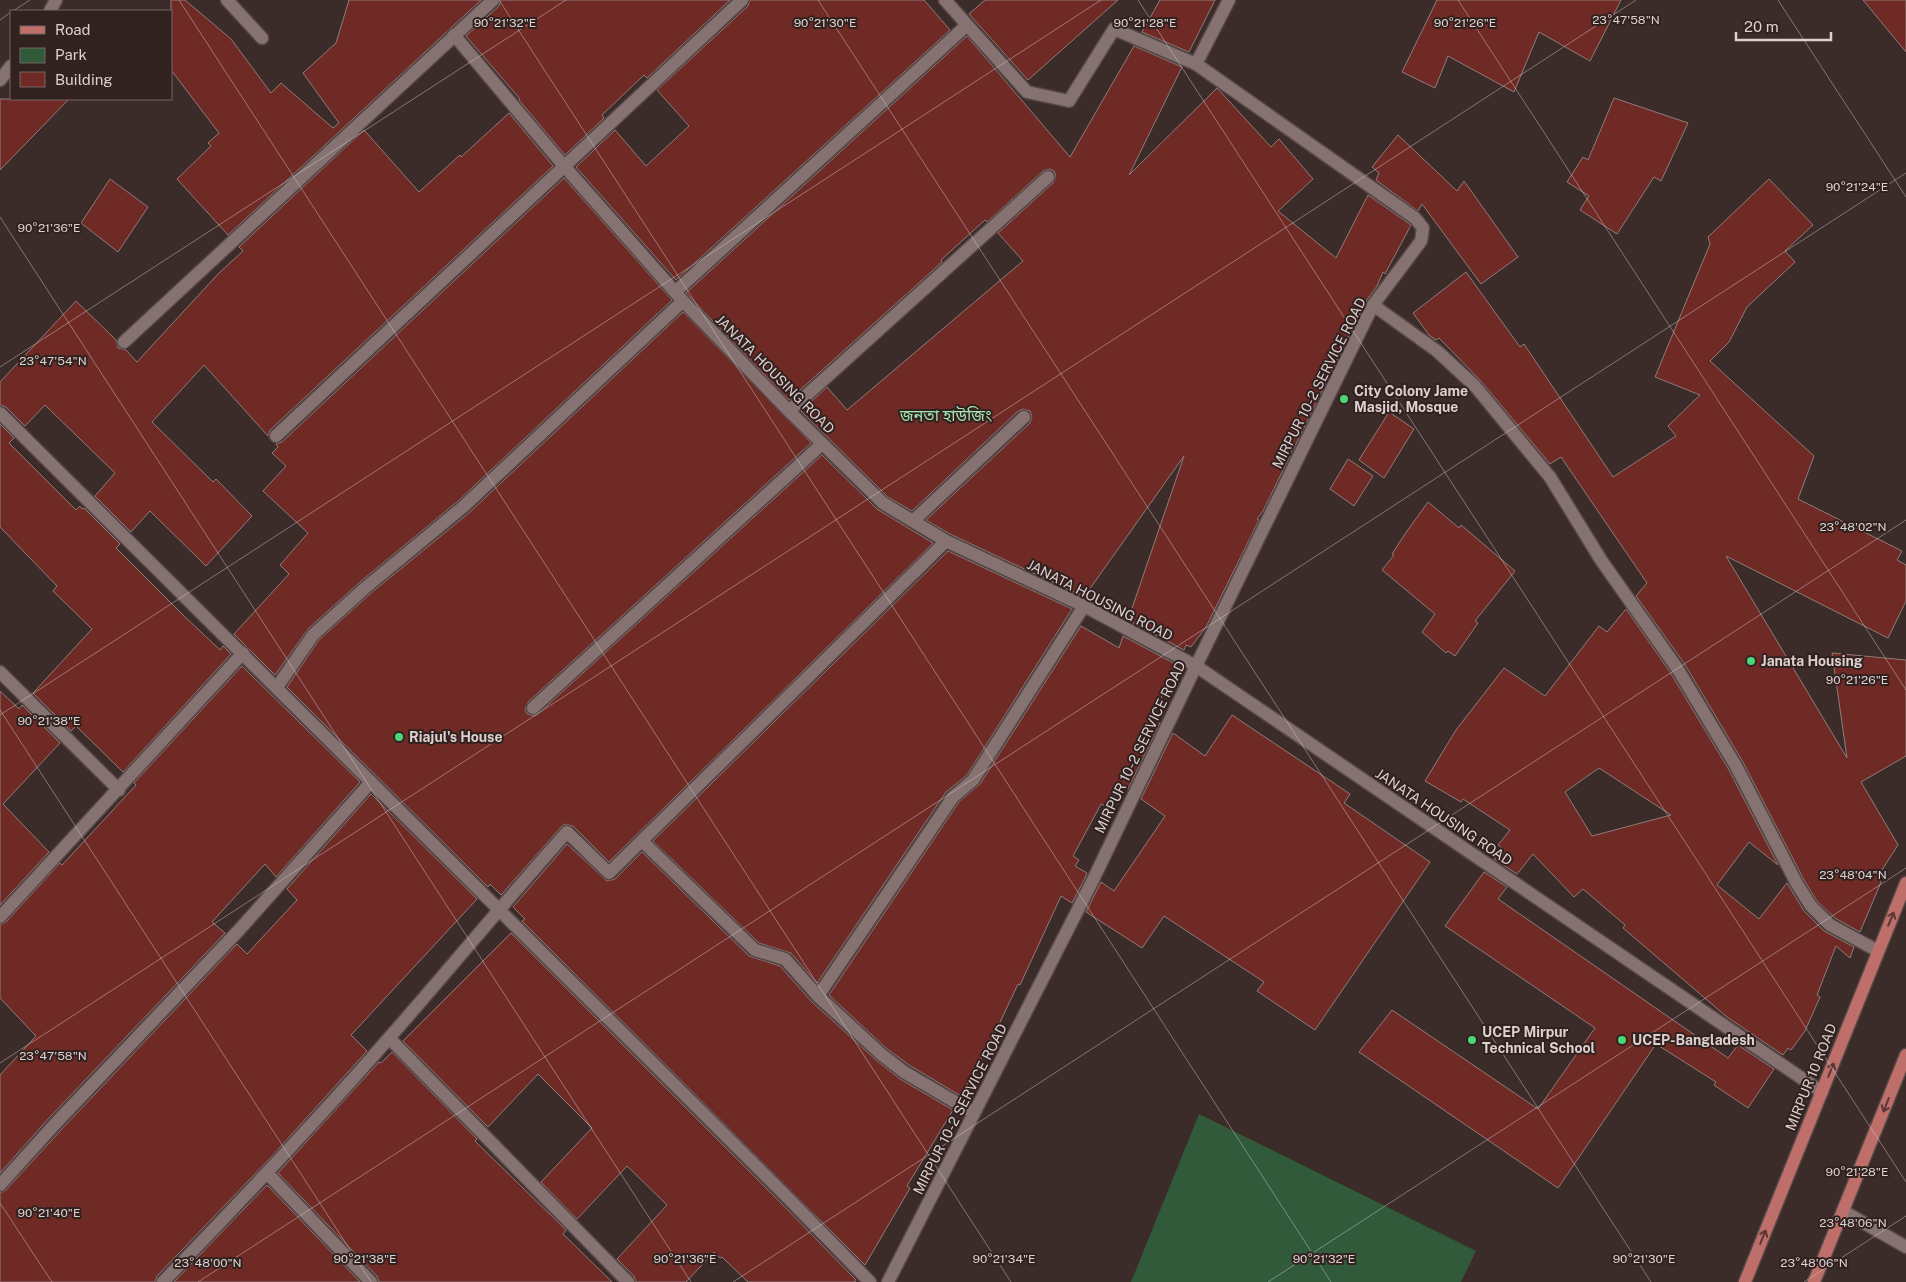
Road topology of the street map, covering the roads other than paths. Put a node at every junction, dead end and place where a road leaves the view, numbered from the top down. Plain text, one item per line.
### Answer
1 (227, 0) edge
2 (493, 0) edge
3 (742, 0) edge
4 (945, 0) edge
5 (1229, 0) edge
6 (967, 25) junction
7 (454, 35) junction
8 (262, 38) dead end
9 (1196, 64) junction
10 (10, 67) edge
11 (0, 80) edge
12 (564, 166) junction
13 (1048, 177) dead end
14 (679, 296) junction
15 (1373, 305) junction
16 (124, 342) dead end
17 (789, 411) junction
18 (0, 413) edge
19 (1024, 417) dead end
20 (276, 436) dead end
21 (822, 444) junction
22 (914, 521) junction
23 (946, 541) junction
24 (1084, 606) junction
25 (243, 654) junction
26 (1196, 666) junction
27 (0, 672) edge
28 (277, 687) junction
29 (533, 708) dead end
30 (370, 782) junction
31 (119, 790) junction
32 (642, 841) junction
33 (1906, 884) edge
34 (498, 909) junction
35 (0, 918) edge
36 (1878, 951) junction
37 (818, 996) junction
38 (389, 1038) junction
39 (1906, 1055) edge
40 (1822, 1092) junction
41 (974, 1113) junction
42 (268, 1173) junction
43 (0, 1186) edge
44 (1843, 1211) junction
45 (1906, 1247) edge
46 (163, 1282) edge
47 (371, 1282) edge
48 (628, 1282) edge
49 (870, 1282) edge
50 (888, 1282) edge
51 (1745, 1282) edge
52 (1814, 1282) edge

1 - 8 street
2 - 7 street
3 - 12 street
4 - 6 street
5 - 9 street
6 - 9 street
6 - 14 street
7 - 12 street, JANATA HOUSING ROAD
7 - 16 street
9 - 15 street, MIRPUR 10-2 SERVICE ROAD
10 - 11 street
12 - 14 street, JANATA HOUSING ROAD
12 - 20 street
13 - 17 street
14 - 17 street, JANATA HOUSING ROAD
14 - 28 street
15 - 26 street, MIRPUR 10-2 SERVICE ROAD
15 - 36 street
17 - 21 street, JANATA HOUSING ROAD
18 - 25 street
19 - 22 street
21 - 22 street, JANATA HOUSING ROAD
21 - 29 street
22 - 23 street, JANATA HOUSING ROAD
23 - 24 street, JANATA HOUSING ROAD
23 - 32 street
24 - 26 street, JANATA HOUSING ROAD
24 - 37 street
25 - 28 street
25 - 31 street
26 - 40 street, JANATA HOUSING ROAD
26 - 41 street, MIRPUR 10-2 SERVICE ROAD
27 - 31 street
28 - 30 street
30 - 34 street
30 - 43 street
31 - 35 street
32 - 34 street
32 - 37 street
36 -> 33 main road, MIRPUR 10 ROAD
34 - 38 street
34 - 49 street
40 -> 36 main road, MIRPUR 10 ROAD
37 - 41 street
38 - 42 street
38 - 48 street
39 -> 44 main road
51 -> 40 main road, MIRPUR 10 ROAD
41 - 50 street, MIRPUR 10-2 SERVICE ROAD
42 - 46 street
42 - 47 street
44 - 45 street
44 - 52 main road

